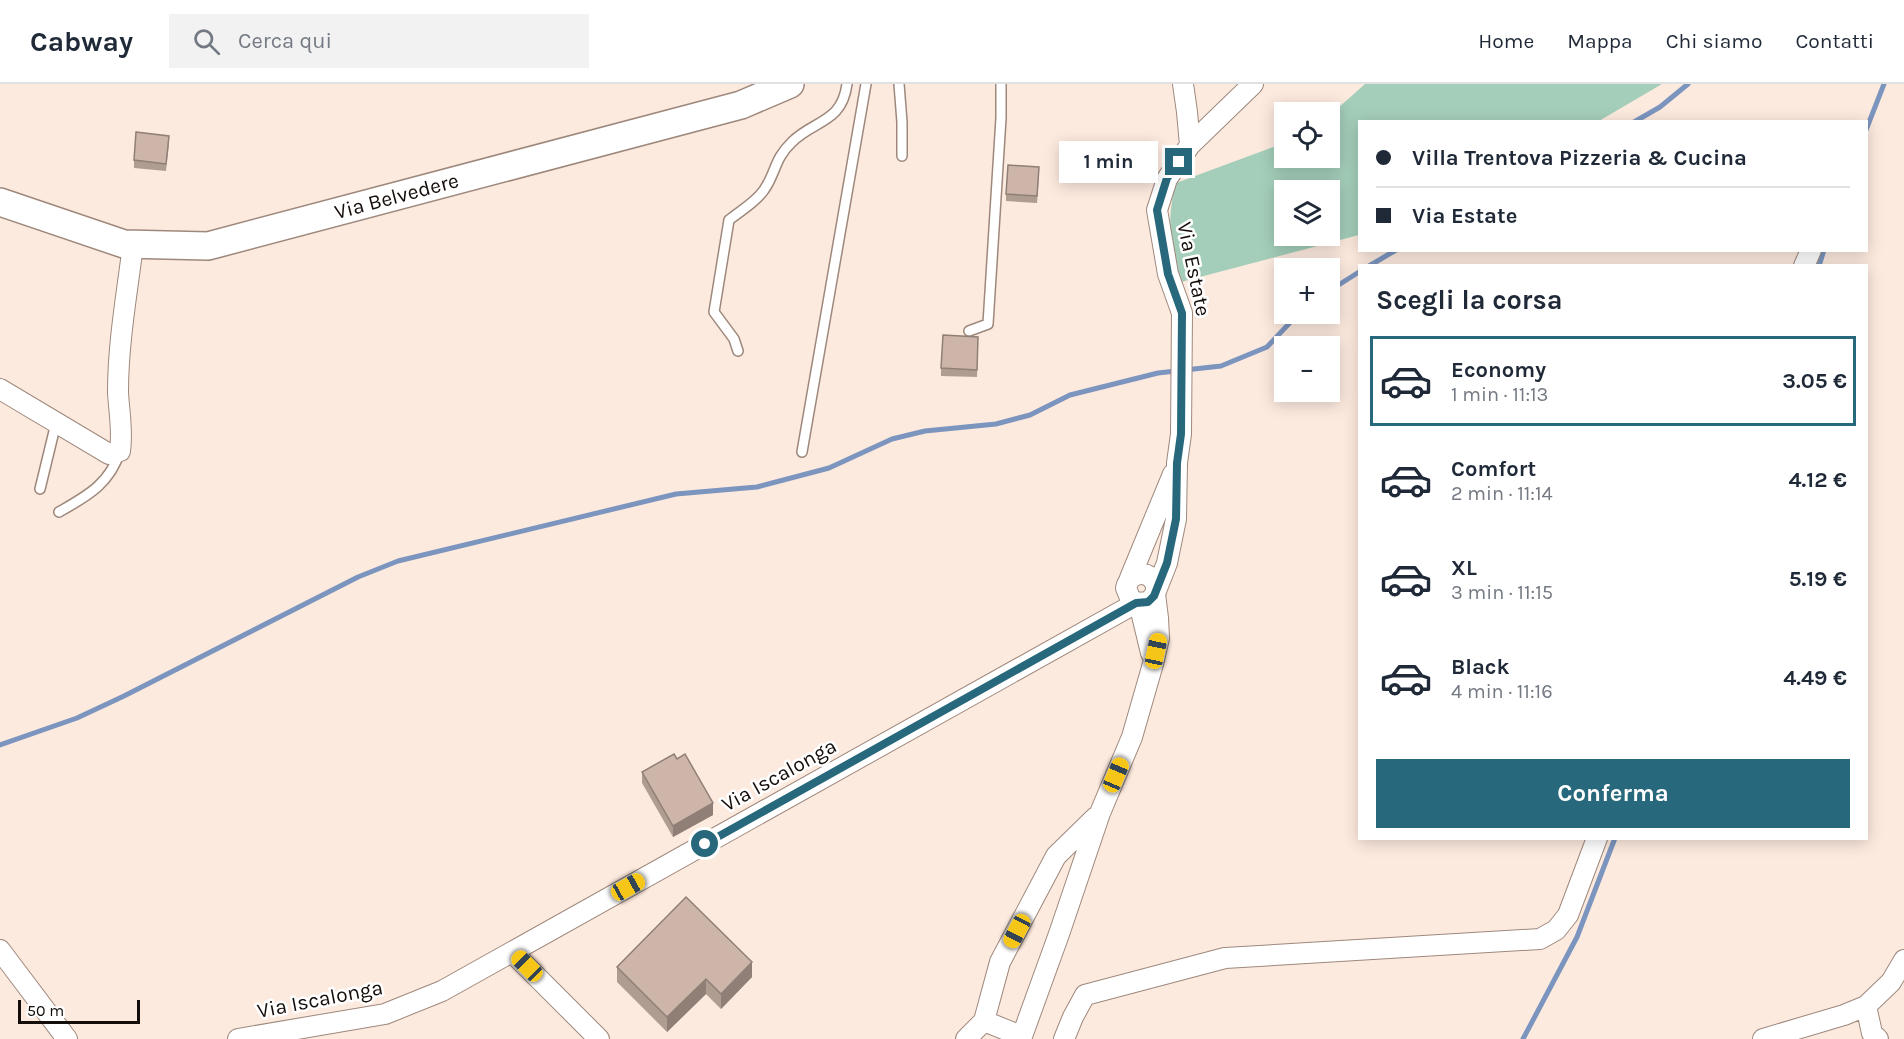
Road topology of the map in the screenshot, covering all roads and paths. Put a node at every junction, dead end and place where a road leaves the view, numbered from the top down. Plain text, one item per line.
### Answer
1 (790, 84) edge
2 (847, 84) edge
3 (866, 84) edge
4 (899, 84) edge
5 (1000, 84) edge
6 (1182, 84) edge
7 (1253, 84) edge
8 (1190, 145) junction
9 (902, 156) dead end
10 (0, 202) edge
11 (133, 245) junction
12 (969, 331) dead end
13 (738, 351) dead end
14 (0, 389) edge
15 (56, 423) junction
16 (120, 452) junction
17 (802, 452) dead end
18 (1177, 463) junction
19 (40, 489) dead end
20 (60, 512) dead end
21 (1140, 593) junction
22 (1100, 813) junction
23 (1596, 840) edge
24 (0, 950) edge
25 (512, 952) junction
26 (1904, 960) edge
27 (1866, 1006) junction
28 (984, 1022) junction
29 (1021, 1037) edge
30 (67, 1039) edge
31 (238, 1039) edge
32 (599, 1039) edge
33 (966, 1039) edge
34 (1064, 1039) edge
35 (1763, 1039) edge
36 (1878, 1039) edge

1 - 11 street, Via Belvedere
2 - 13 lane
3 - 17 lane
4 - 9 lane
5 - 12 lane
6 - 8 street
7 - 8 street, Via Estate
8 - 18 street, Via Estate
10 - 11 street, Via Belvedere
11 - 16 street
14 - 15 street
15 - 16 street
15 - 19 lane
16 - 20 lane
18 - 21 street, Via Estate
18 - 21 street, Via Estate
21 - 22 street
21 - 25 street, Via Iscalonga
22 - 28 street
22 - 29 street
23 - 34 street
24 - 30 street
25 - 31 street, Via Iscalonga
25 - 32 street
26 - 27 street
27 - 35 street
27 - 36 street
28 - 29 street
28 - 33 street

